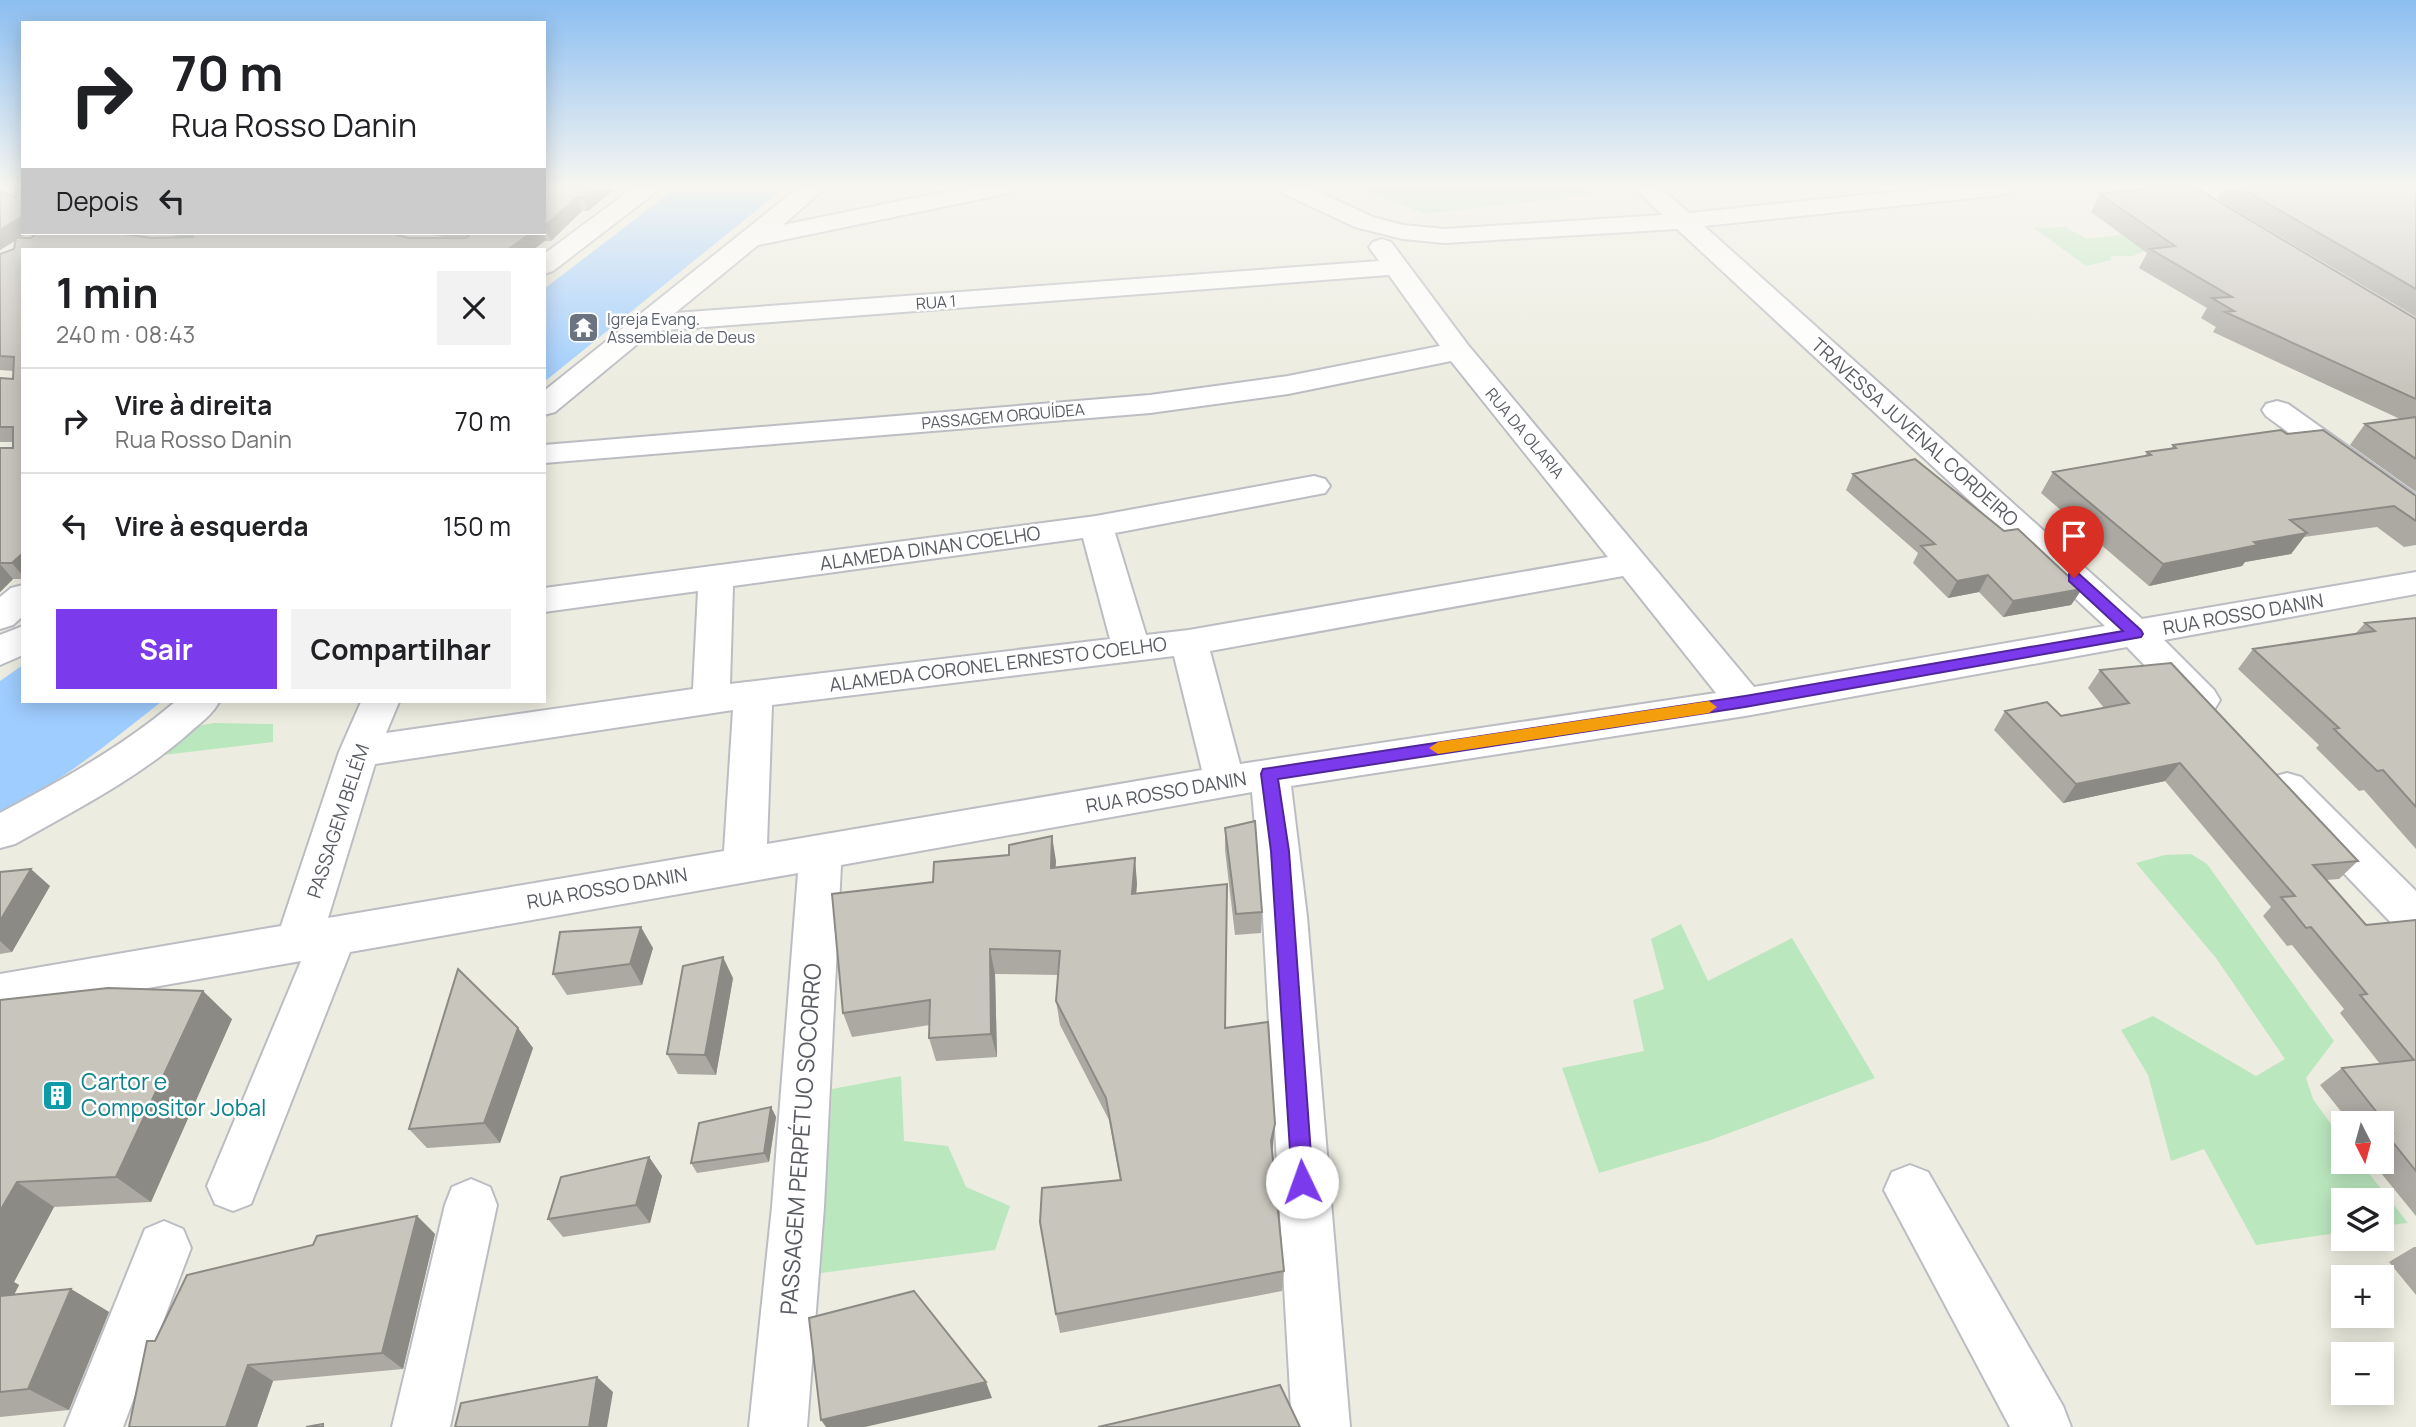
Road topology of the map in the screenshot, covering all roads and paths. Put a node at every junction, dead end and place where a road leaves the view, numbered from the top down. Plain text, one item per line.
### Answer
1 (730, 255) edge
2 (1387, 255) edge
3 (1721, 255) edge
4 (1396, 267) junction
5 (643, 324) junction
6 (1458, 351) junction
7 (546, 404) edge
8 (2277, 410) dead end
9 (546, 454) edge
10 (1314, 486) dead end
11 (2416, 510) edge
12 (1096, 526) junction
13 (1634, 563) junction
14 (716, 578) junction
15 (2416, 583) edge
16 (546, 600) edge
17 (12, 616) edge
18 (2136, 634) junction
19 (1189, 642) junction
20 (1131, 647) junction
21 (0, 652) edge
22 (753, 694) junction
23 (711, 700) junction
24 (1745, 702) junction
25 (199, 703) edge
26 (380, 703) edge
27 (2223, 722) edge
28 (359, 752) junction
29 (2261, 762) edge
30 (1247, 778) junction
31 (0, 832) edge
32 (821, 850) junction
33 (746, 863) junction
34 (2416, 919) edge
35 (315, 940) junction
36 (0, 994) edge
37 (233, 1186) dead end
38 (1910, 1190) dead end
39 (471, 1205) dead end
40 (164, 1248) dead end
41 (93, 1427) edge
42 (421, 1427) edge
43 (778, 1427) edge
44 (1321, 1427) edge
45 (2042, 1427) edge

1 - 5 street
2 - 4 street, RUA DA OLARIA
3 - 18 street, TRAVESSA JUVENAL CORDEIRO
4 - 5 street, RUA 1
4 - 6 street, RUA DA OLARIA
5 - 7 street
6 - 9 street, PASSAGEM ORQUÍDEA
6 - 13 street, RUA DA OLARIA
8 - 11 street
10 - 12 street, ALAMEDA DINAN COELHO
12 - 14 street, ALAMEDA DINAN COELHO
12 - 20 street
13 - 19 street, ALAMEDA CORONEL ERNESTO COELHO
13 - 24 street, RUA DA OLARIA
14 - 16 street, ALAMEDA DINAN COELHO
14 - 23 street
15 - 18 street, RUA ROSSO DANIN
17 - 21 street
18 - 24 street, RUA ROSSO DANIN
18 - 27 street, TRAVESSA JUVENAL CORDEIRO
19 - 20 street, ALAMEDA CORONEL ERNESTO COELHO
19 - 30 street
20 - 22 street, ALAMEDA CORONEL ERNESTO COELHO
22 - 23 street, ALAMEDA CORONEL ERNESTO COELHO
22 - 33 street
23 - 28 street, ALAMEDA CORONEL ERNESTO COELHO
24 - 30 street, RUA ROSSO DANIN
25 - 31 street
26 - 28 street, PASSAGEM BELÉM
28 - 35 street, PASSAGEM BELÉM
29 - 34 street
30 - 32 street, RUA ROSSO DANIN
30 - 44 street
32 - 33 street, RUA ROSSO DANIN
32 - 43 street, PASSAGEM PERPÉTUO SOCORRO
33 - 35 street, RUA ROSSO DANIN
35 - 36 street, RUA ROSSO DANIN
35 - 37 street, PASSAGEM BELÉM
38 - 45 street
39 - 42 street
40 - 41 street

